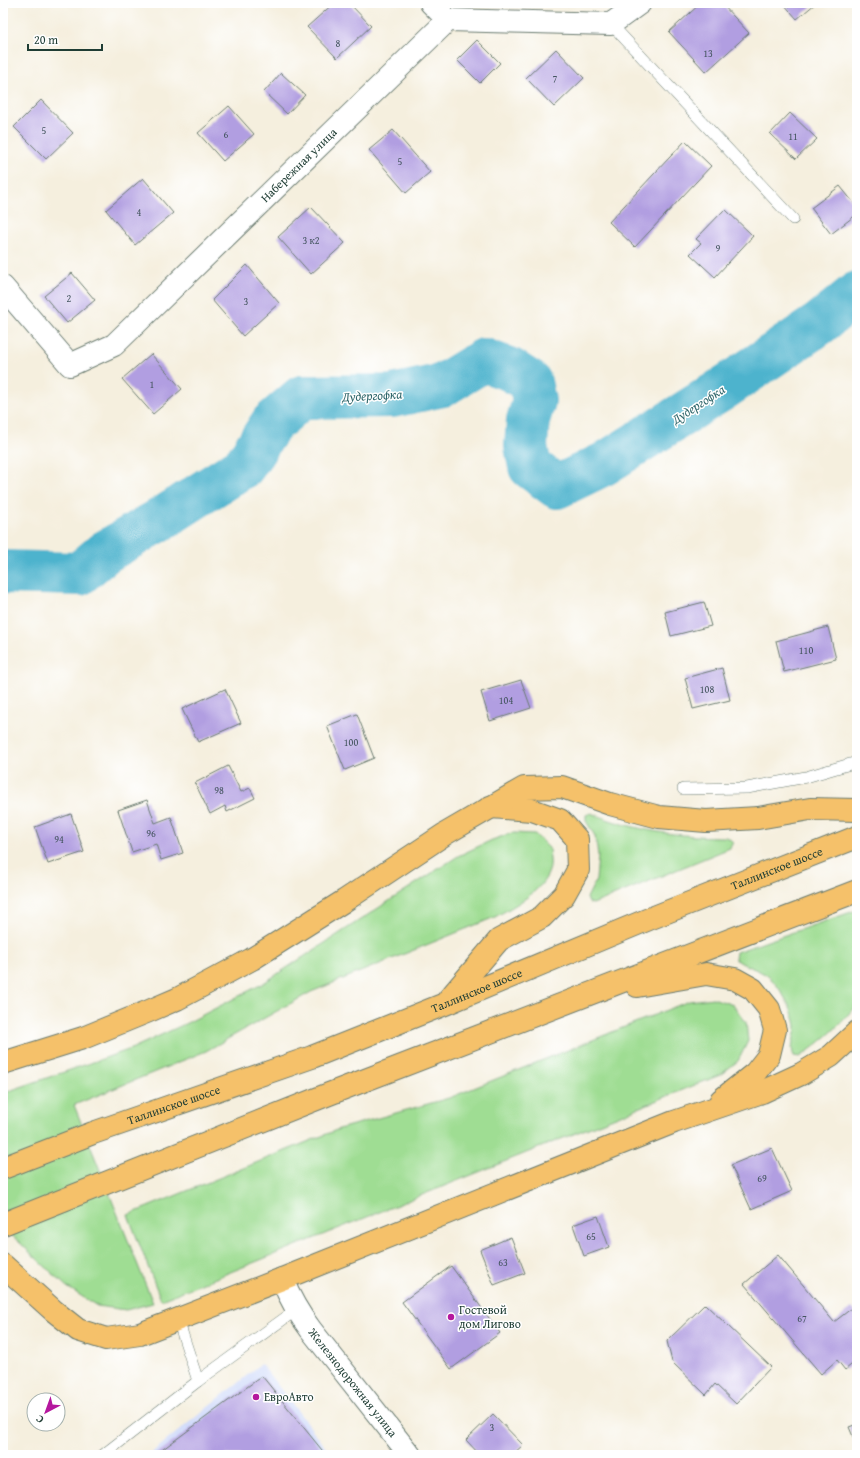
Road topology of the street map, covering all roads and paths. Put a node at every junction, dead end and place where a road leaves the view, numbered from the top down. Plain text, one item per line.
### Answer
1 (431, 3) edge
2 (640, 3) edge
3 (448, 20) junction
4 (611, 24) junction
5 (793, 219) dead end
6 (3, 287) edge
7 (857, 762) edge
8 (683, 789) dead end
9 (490, 807) junction
10 (857, 810) edge
11 (857, 837) edge
12 (857, 891) edge
13 (585, 996) junction
14 (444, 1004) junction
15 (857, 1032) edge
16 (3, 1063) edge
17 (708, 1110) junction
18 (3, 1168) edge
19 (3, 1224) edge
20 (3, 1264) edge
21 (282, 1279) junction
22 (296, 1310) junction
23 (178, 1320) junction
24 (198, 1381) junction
25 (103, 1455) edge
26 (410, 1455) edge

1 - 3 street
2 - 4 street
3 - 4 street
3 - 6 street, Набережная улица
4 - 5 lane
7 - 8 lane
9 - 10 main road
9 - 14 main road
9 - 16 main road
11 - 14 main road, Таллинское шоссе
12 - 13 main road
13 - 17 main road
13 - 19 main road
14 - 18 main road, Таллинское шоссе
15 - 17 main road
17 - 21 main road
20 - 23 main road
21 - 22 street, Железнодорожная улица
21 - 23 main road
22 - 24 lane
22 - 26 street, Железнодорожная улица
23 - 24 lane
24 - 25 lane

